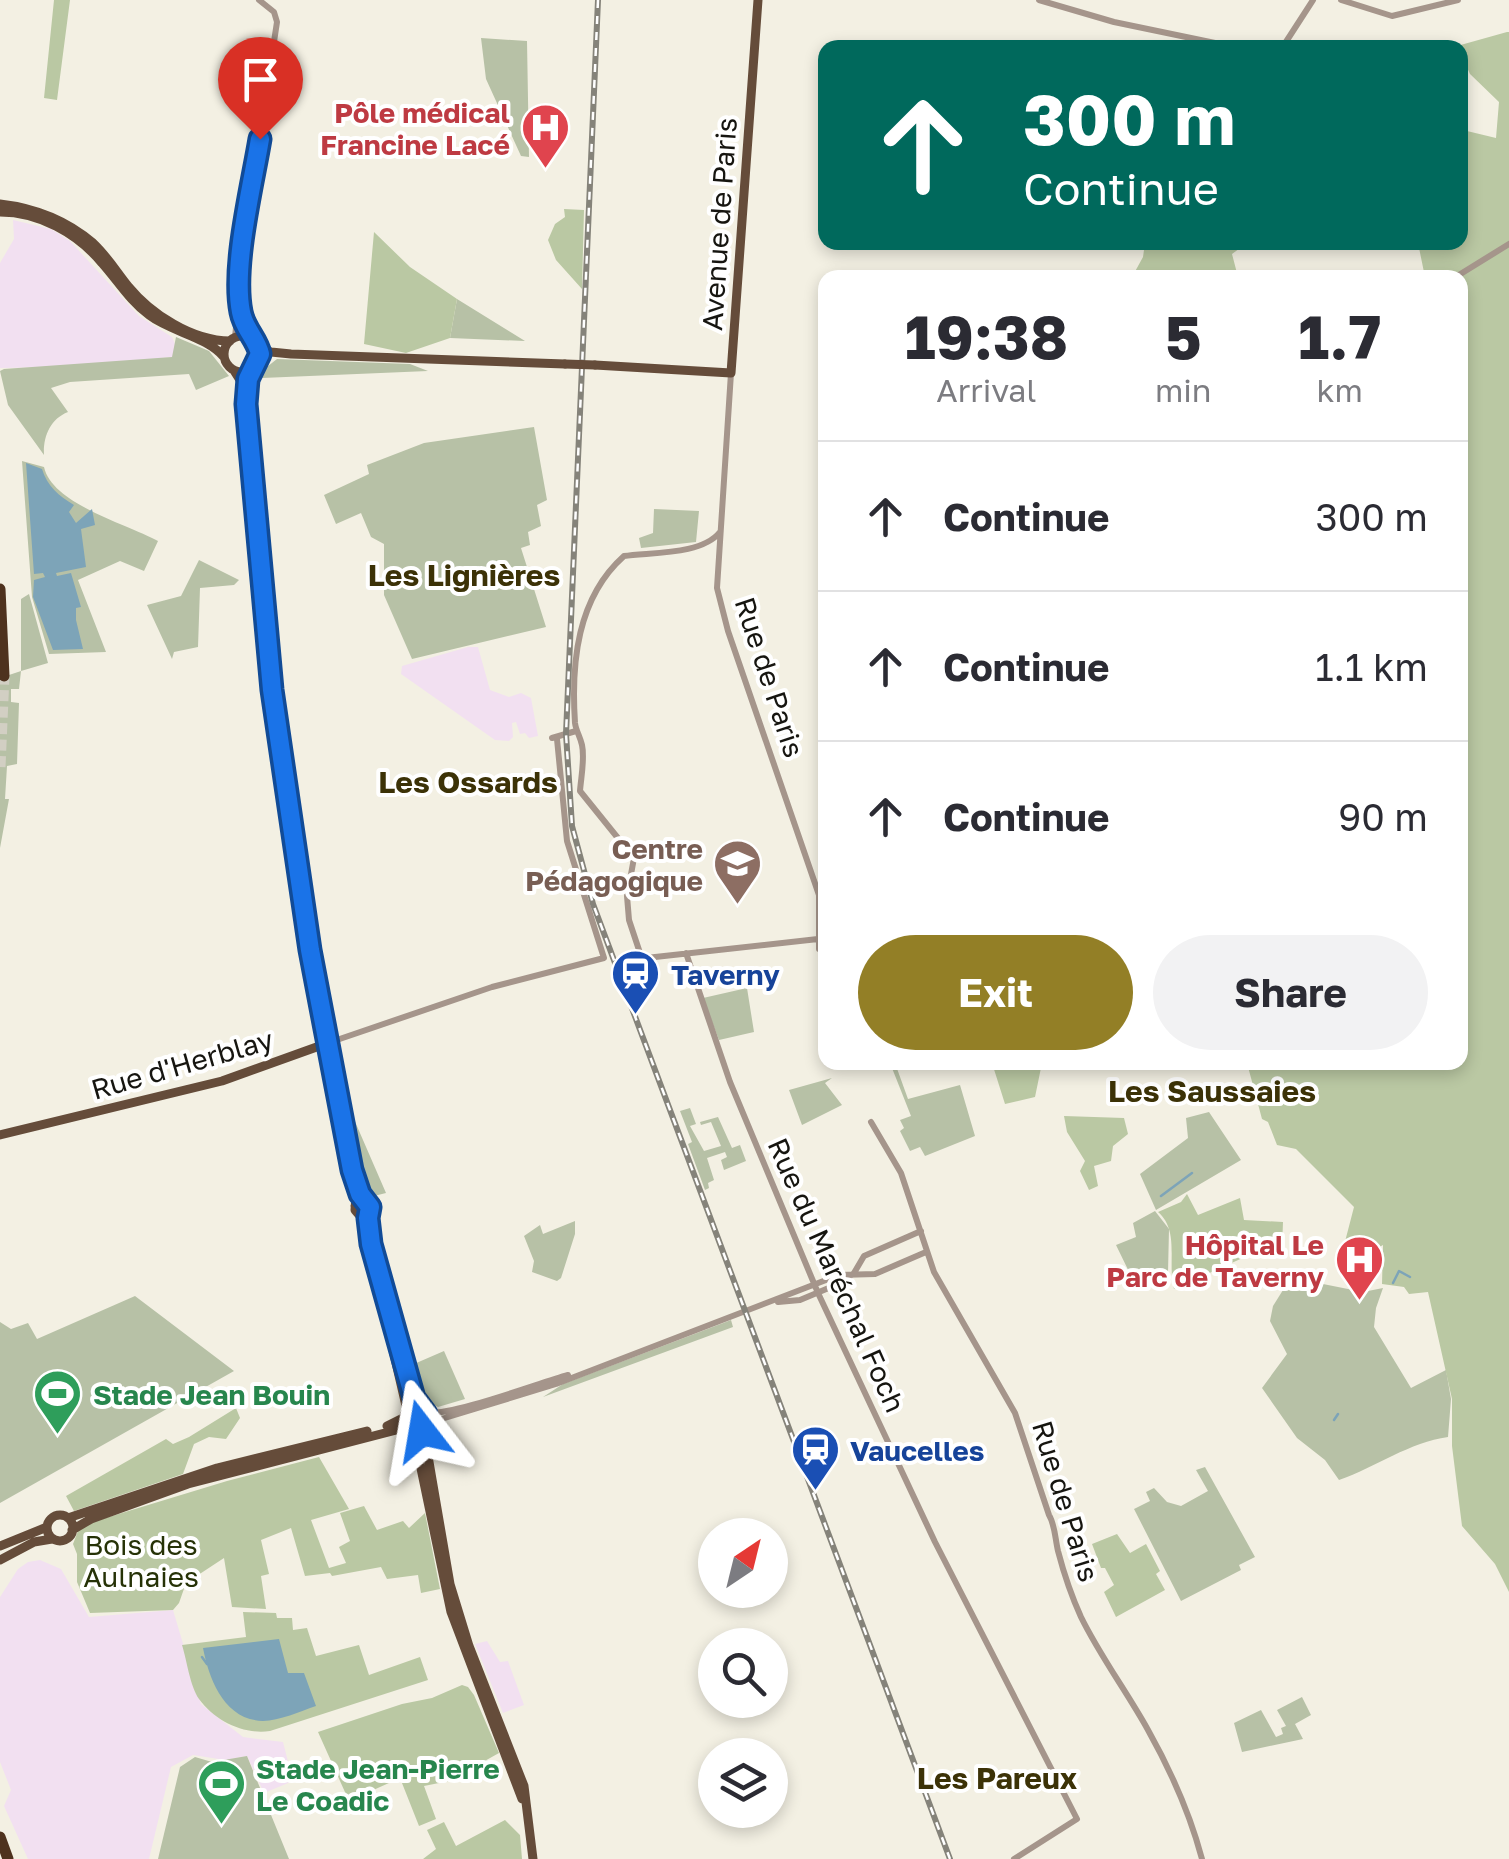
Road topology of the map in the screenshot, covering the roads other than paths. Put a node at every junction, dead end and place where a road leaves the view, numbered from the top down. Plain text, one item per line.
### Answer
1 (259, 0) edge
2 (758, 0) edge
3 (1039, 0) edge
4 (1313, 0) edge
5 (1341, 0) edge
6 (1458, 0) edge
7 (1201, 40) edge
8 (1287, 40) edge
9 (0, 204) edge
10 (0, 212) edge
11 (1509, 244) edge
12 (1467, 270) edge
13 (240, 310) junction
14 (232, 339) junction
15 (255, 342) junction
16 (291, 354) junction
17 (224, 357) junction
18 (255, 367) junction
19 (235, 372) junction
20 (731, 373) junction
21 (246, 404) junction
22 (720, 532) junction
23 (706, 544) junction
24 (719, 552) junction
25 (0, 590) edge
26 (4, 676) dead end
27 (576, 731) junction
28 (818, 892) edge
29 (818, 940) edge
30 (686, 953) junction
31 (328, 1043) junction
32 (871, 1122) dead end
33 (0, 1135) edge
34 (921, 1231) junction
35 (926, 1252) junction
36 (854, 1272) junction
37 (816, 1289) junction
38 (415, 1419) junction
39 (285, 1458) junction
40 (418, 1460) junction
41 (68, 1518) junction
42 (47, 1526) junction
43 (72, 1530) junction
44 (54, 1539) junction
45 (0, 1546) edge
46 (0, 1559) edge
47 (530, 1826) junction
48 (0, 1838) edge
49 (3, 1857) edge
50 (533, 1859) edge
51 (1014, 1859) edge
52 (1202, 1859) edge

1 - 13 street
2 - 20 main road, Avenue de Paris
3 - 7 street
4 - 8 street
5 - 6 street
9 - 14 main road
10 - 17 main road
11 - 12 street
13 - 14 street
13 - 15 street
14 - 15 main road
14 - 17 main road
15 - 16 main road
15 - 18 main road
16 - 18 main road
16 - 20 main road, bridge
17 - 19 main road
18 - 19 main road
18 - 21 main road
19 - 21 main road
20 - 22 street, Avenue de Paris
21 - 31 main road
22 - 23 street
22 - 24 street, Rue de Paris
23 - 24 street
23 - 27 street
24 - 28 street, Rue de Paris
25 - 26 highway
27 - 30 street
27 - 31 street, Rue d'Herblay
29 - 30 street
30 - 37 street, Rue du Maréchal Foch
31 - 33 main road, Rue d'Herblay
31 - 38 main road
32 - 34 street, Rue de Paris
34 - 35 street, Rue de Paris
34 - 36 street
35 - 36 street
35 - 52 street, Rue de Paris
36 - 37 street
37 - 38 street
37 - 51 street, Rue du Maréchal Foch
38 - 39 main road
38 - 40 main road
38 - 41 main road
38 - 47 main road
39 - 40 main road
39 - 43 main road
40 - 47 main road
41 - 42 main road
41 - 43 main road
42 - 44 main road
42 - 45 main road
43 - 44 main road
44 - 46 main road
47 - 50 main road
48 - 49 highway

